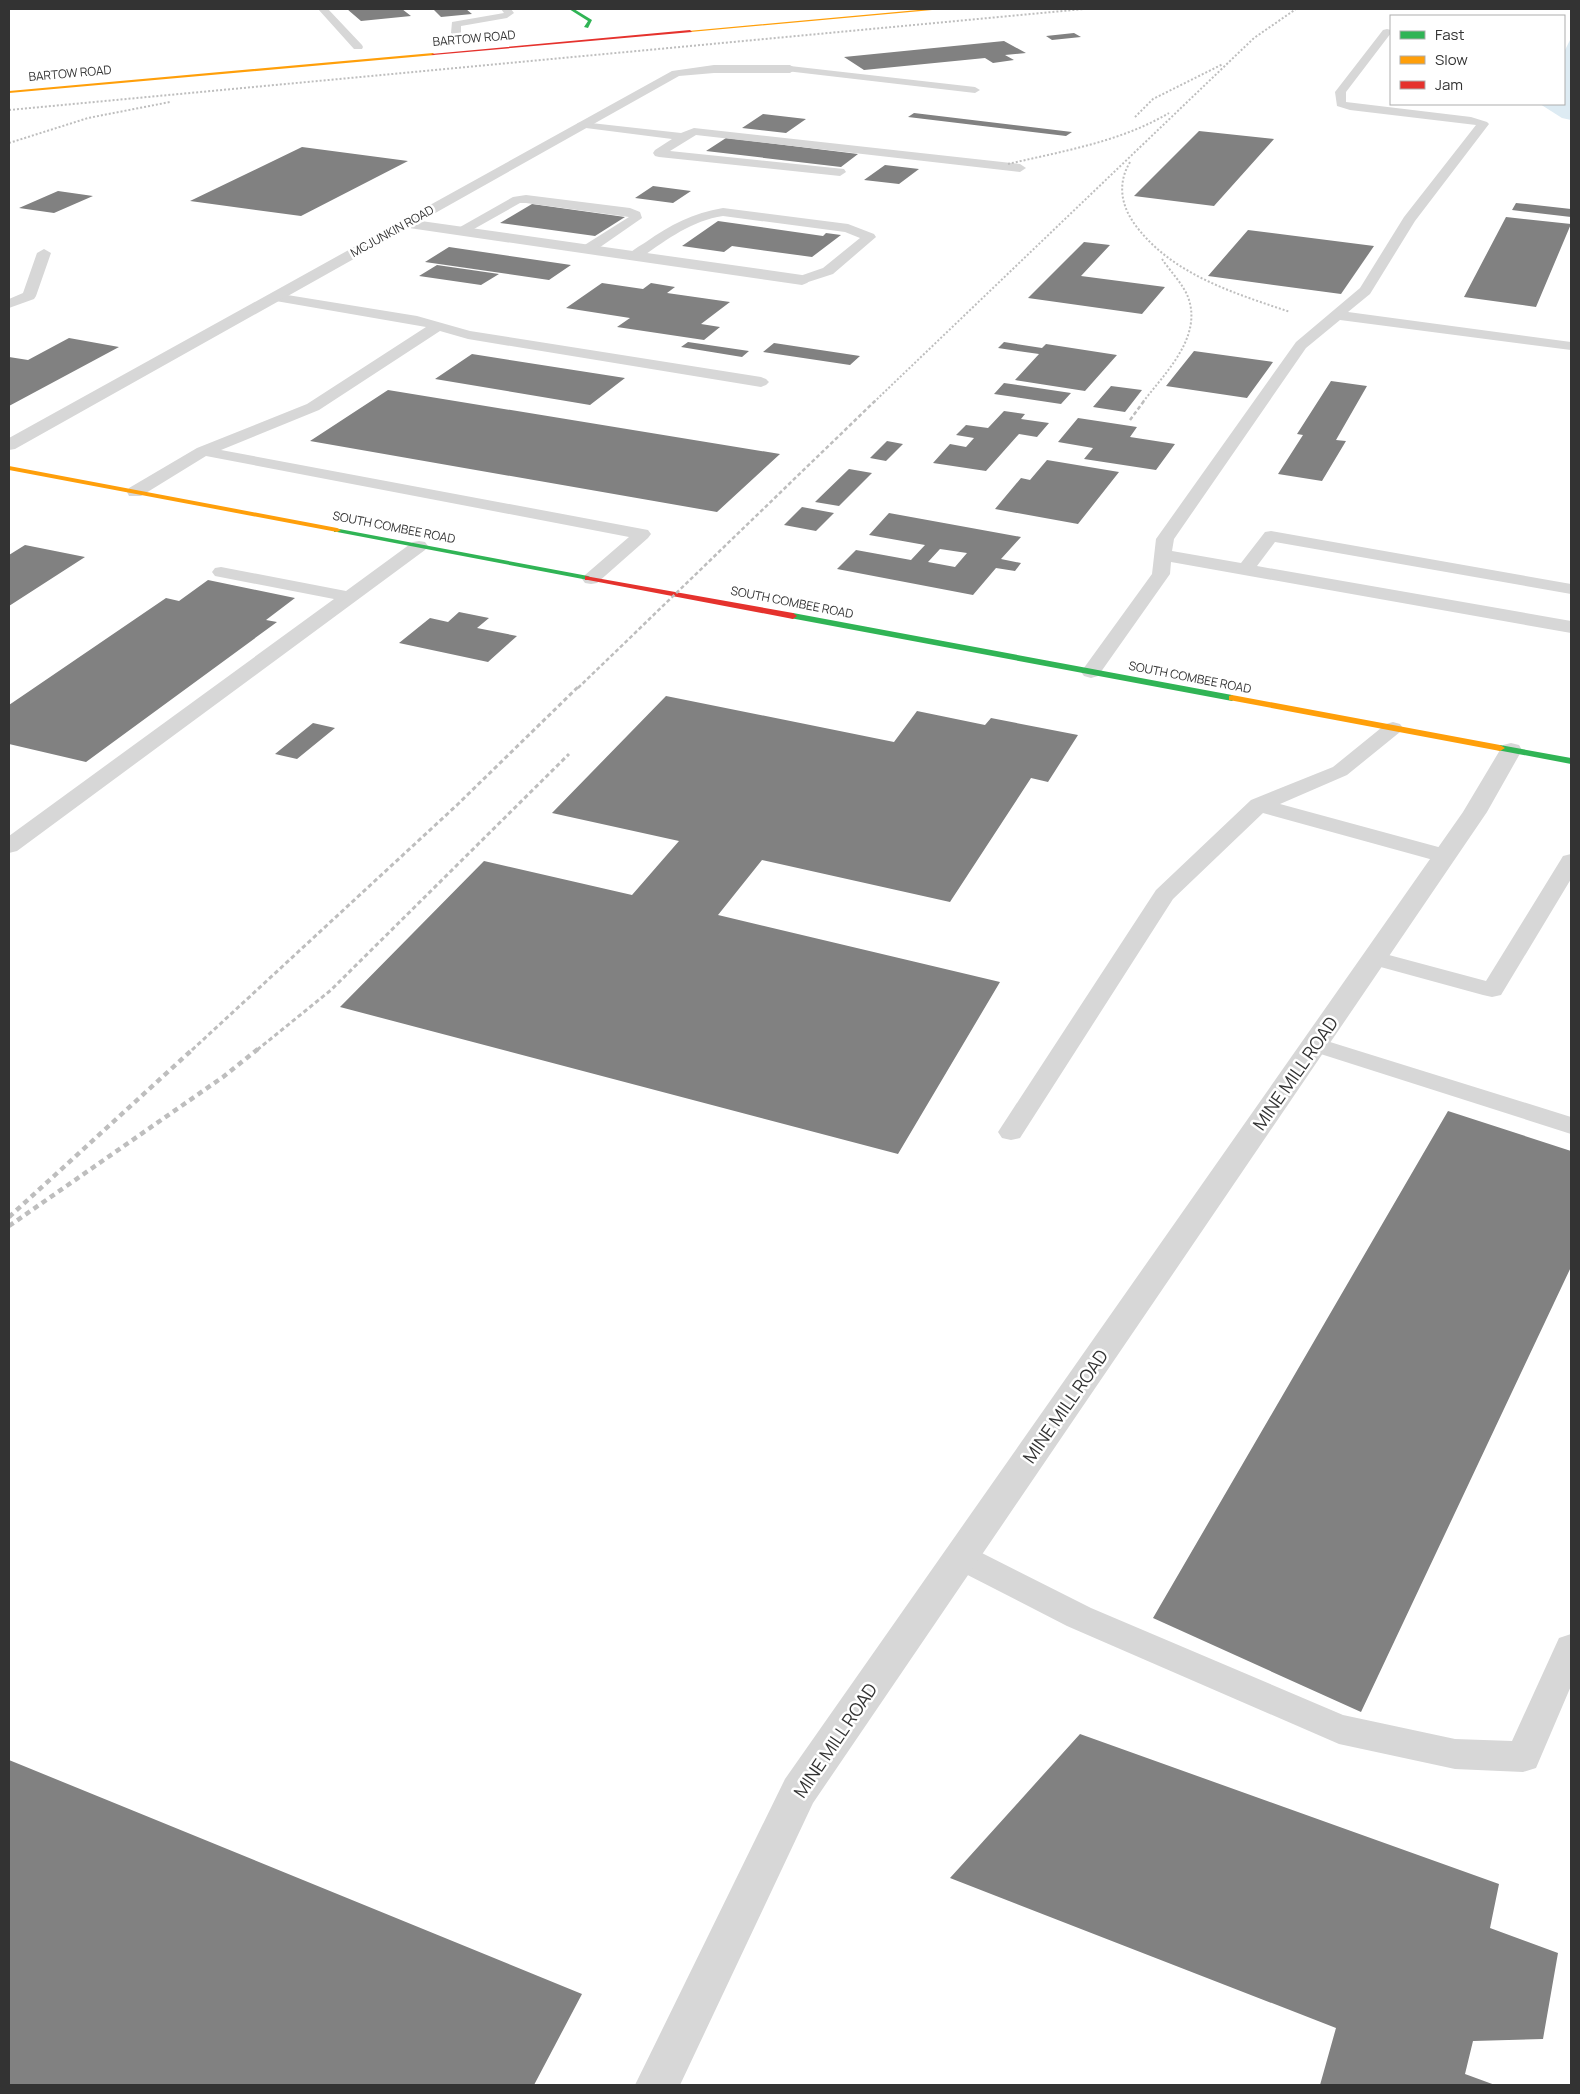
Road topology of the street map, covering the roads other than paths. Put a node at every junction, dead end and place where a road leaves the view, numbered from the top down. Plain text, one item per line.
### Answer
1 (323, 9) edge
2 (506, 9) edge
3 (571, 9) edge
4 (941, 9) edge
5 (1387, 32) dead end
6 (465, 38) joint
7 (442, 40) dead end
8 (362, 47) joint
9 (338, 49) dead end
10 (305, 66) junction
11 (790, 69) joint
12 (975, 90) dead end
13 (9, 92) edge
14 (582, 125) junction
15 (683, 137) junction
16 (1020, 168) dead end
17 (840, 172) dead end
18 (407, 223) junction
19 (460, 231) junction
20 (588, 249) junction
21 (44, 253) dead end
22 (634, 256) junction
23 (802, 280) joint
24 (275, 297) junction
25 (9, 304) edge
26 (1336, 315) junction
27 (438, 326) junction
28 (1571, 346) edge
29 (762, 382) dead end
30 (9, 445) edge
31 (204, 451) junction
32 (9, 468) edge
33 (135, 492) junction
34 (419, 546) junction
35 (1163, 555) junction
36 (1246, 569) junction
37 (221, 572) dead end
38 (591, 579) junction
39 (1571, 589) edge
40 (350, 597) junction
41 (1571, 627) edge
42 (1091, 672) junction
43 (1393, 728) junction
44 (1511, 750) junction
45 (1571, 761) edge
46 (1259, 805) junction
47 (9, 846) edge
48 (1444, 856) junction
49 (1571, 860) edge
50 (1374, 958) junction
51 (1314, 1044) junction
52 (1571, 1126) edge
53 (1011, 1132) dead end
54 (961, 1557) junction
55 (1571, 1648) edge
56 (657, 2085) edge

1 - 8 lane
2 - 6 lane
3 - 10 main road
4 - 10 main road, BARTOW ROAD
5 - 26 lane
6 - 7 main road, BARTOW ROAD
8 - 9 main road
10 - 13 main road, BARTOW ROAD
11 - 12 lane
11 - 14 street, MCJUNKIN ROAD
14 - 15 lane
14 - 18 street, MCJUNKIN ROAD
15 - 16 lane
15 - 17 lane
18 - 19 street
18 - 24 street, MCJUNKIN ROAD
19 - 20 street
19 - 20 lane
20 - 22 street
21 - 25 lane
22 - 23 street
22 - 23 lane
24 - 27 lane
24 - 30 street, MCJUNKIN ROAD
26 - 28 lane
26 - 35 lane
27 - 29 lane
27 - 31 lane
31 - 33 lane
31 - 38 lane
32 - 33 main road, SOUTH COMBEE ROAD
33 - 34 main road, SOUTH COMBEE ROAD
34 - 38 main road, SOUTH COMBEE ROAD
34 - 40 lane
35 - 36 lane
35 - 42 lane
36 - 39 lane
36 - 41 lane
37 - 40 lane
38 - 42 main road, SOUTH COMBEE ROAD
40 - 47 lane
42 - 43 main road, SOUTH COMBEE ROAD
43 - 44 main road, SOUTH COMBEE ROAD
43 - 46 lane
44 - 45 main road, SOUTH COMBEE ROAD
44 - 48 street, MINE MILL ROAD
46 - 48 lane
46 - 53 lane
48 - 50 street, MINE MILL ROAD
49 - 50 lane
50 - 51 street, MINE MILL ROAD
51 - 52 lane
51 - 54 street, MINE MILL ROAD
54 - 55 lane
54 - 56 street, MINE MILL ROAD

